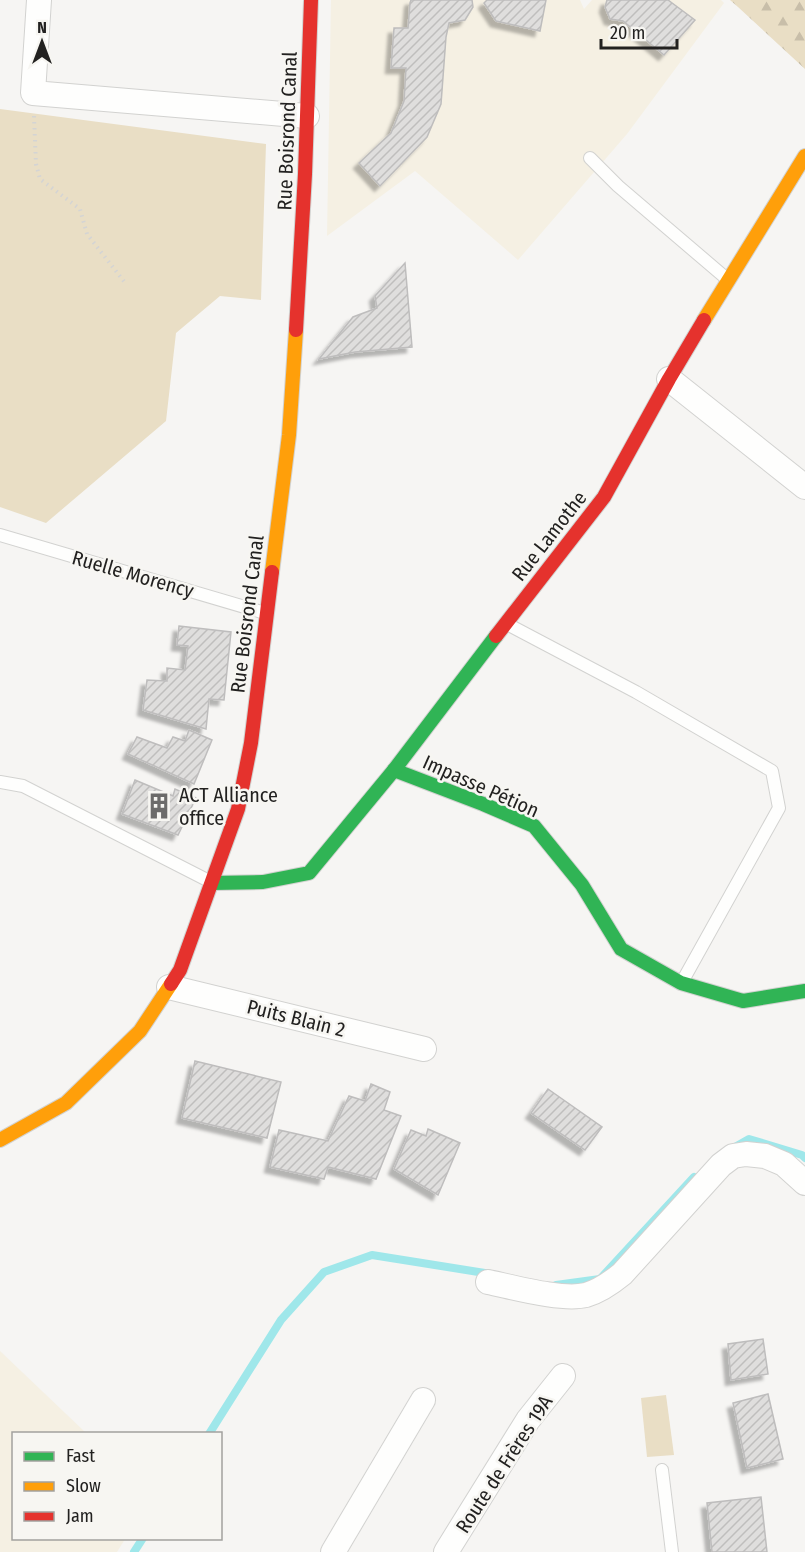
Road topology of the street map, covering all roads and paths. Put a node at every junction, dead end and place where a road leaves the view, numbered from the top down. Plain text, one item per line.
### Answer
1 (39, 0) edge
2 (311, 0) edge
3 (33, 93) junction
4 (307, 116) junction
5 (805, 156) edge
6 (590, 158) dead end
7 (728, 280) junction
8 (126, 284) dead end
9 (669, 379) junction
10 (805, 487) edge
11 (0, 535) edge
12 (266, 613) junction
13 (505, 624) junction
14 (394, 770) junction
15 (0, 782) edge
16 (212, 883) junction
17 (681, 983) junction
18 (169, 987) junction
19 (805, 991) edge
20 (424, 1049) dead end
21 (0, 1140) edge
22 (805, 1184) edge
23 (488, 1282) dead end
24 (563, 1377) dead end
25 (423, 1400) dead end
26 (662, 1470) dead end
27 (333, 1552) edge
28 (446, 1552) edge
29 (672, 1552) edge

1 - 3 street
2 - 4 street, Rue Boisrond Canal
3 - 4 street
3 - 8 path
4 - 12 street, Rue Boisrond Canal
5 - 7 street, Rue Lamothe
6 - 7 lane
7 - 9 street, Rue Lamothe
9 - 10 street
9 - 13 street, Rue Lamothe
11 - 12 lane, Ruelle Morency
12 - 16 street, Rue Boisrond Canal
13 - 14 street, Rue Lamothe
13 - 17 lane
14 - 16 street, Rue Lamothe
14 - 17 street, Impasse Pétion
15 - 16 lane
16 - 18 street, Rue Boisrond Canal
17 - 19 street, Impasse Pétion
18 - 20 street, Puits Blain 2
18 - 21 street, Rue Boisrond Canal
22 - 23 street
24 - 28 street, Route de Frères 19A
25 - 27 street
26 - 29 lane

